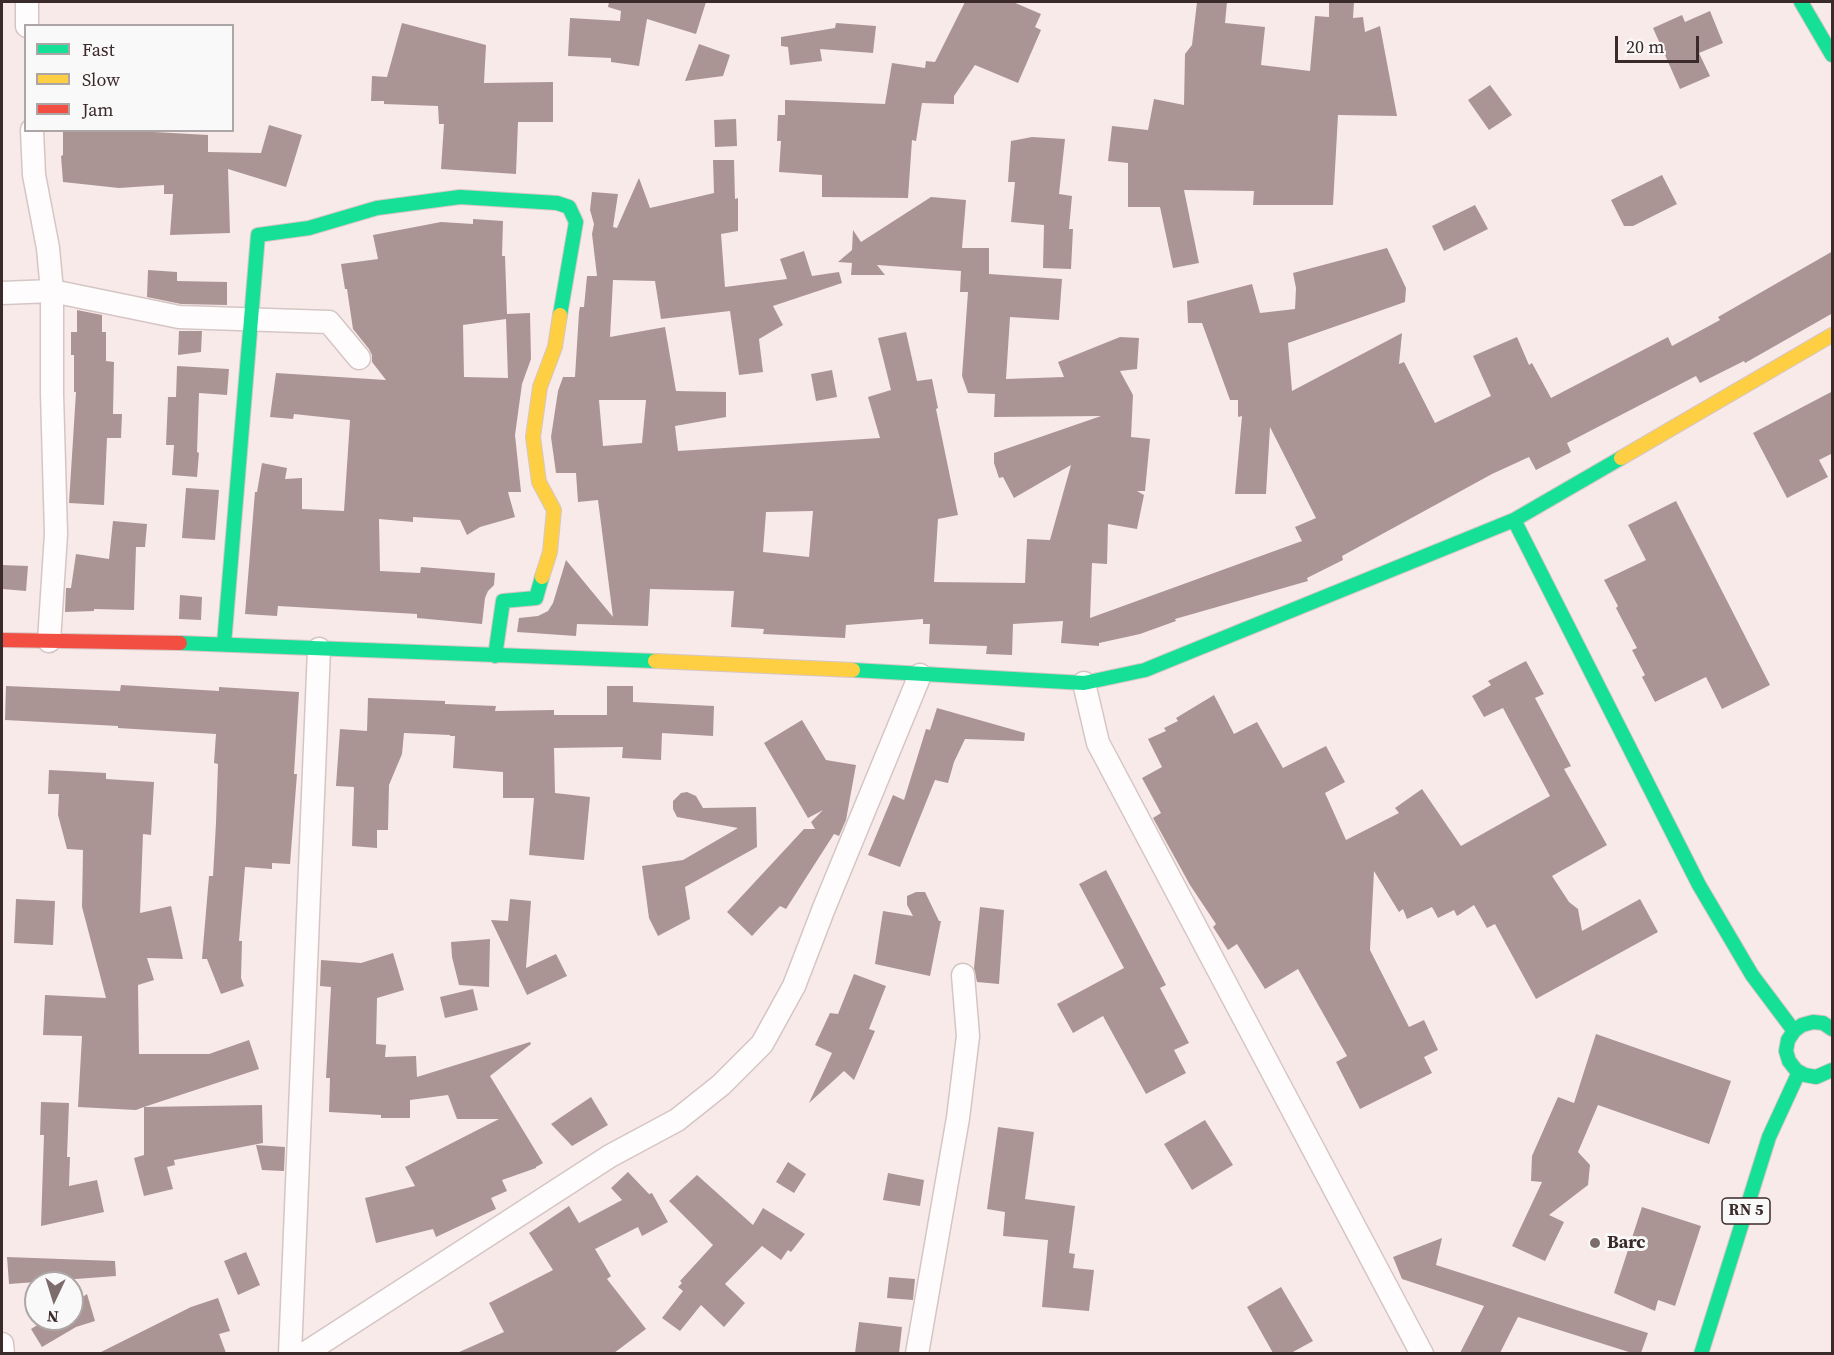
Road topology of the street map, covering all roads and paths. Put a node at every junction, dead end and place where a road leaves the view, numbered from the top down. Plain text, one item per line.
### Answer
1 (27, 2) edge
2 (1801, 2) edge
3 (27, 24) edge
4 (1833, 55) edge
5 (32, 132) edge
6 (51, 291) junction
7 (2, 294) edge
8 (250, 319) junction
9 (1833, 335) edge
10 (359, 358) dead end
11 (1514, 520) junction
12 (2, 640) edge
13 (49, 641) junction
14 (224, 644) junction
15 (319, 649) junction
16 (495, 657) junction
17 (920, 675) junction
18 (1084, 683) junction
19 (963, 975) dead end
20 (1833, 1029) edge
21 (1794, 1031) junction
22 (1833, 1070) edge
23 (1799, 1072) junction
24 (2, 1344) edge
25 (3, 1353) edge
26 (290, 1353) edge
27 (304, 1353) edge
28 (917, 1353) edge
29 (1422, 1353) edge
30 (1701, 1353) edge

1 - 3 street
2 - 4 street
5 - 6 street
6 - 7 street
6 - 8 street
6 - 13 street
8 - 10 street
8 - 14 street
8 - 16 street
9 - 11 street
11 - 18 street
11 - 21 street
12 - 13 street
13 - 14 street
14 - 15 street
15 - 16 street
15 - 26 street
16 - 17 street
17 - 18 street
17 - 27 street
18 - 29 street
19 - 28 street
20 - 21 street
21 - 23 street
22 - 23 street
23 - 30 street, RN 5
24 - 25 street

